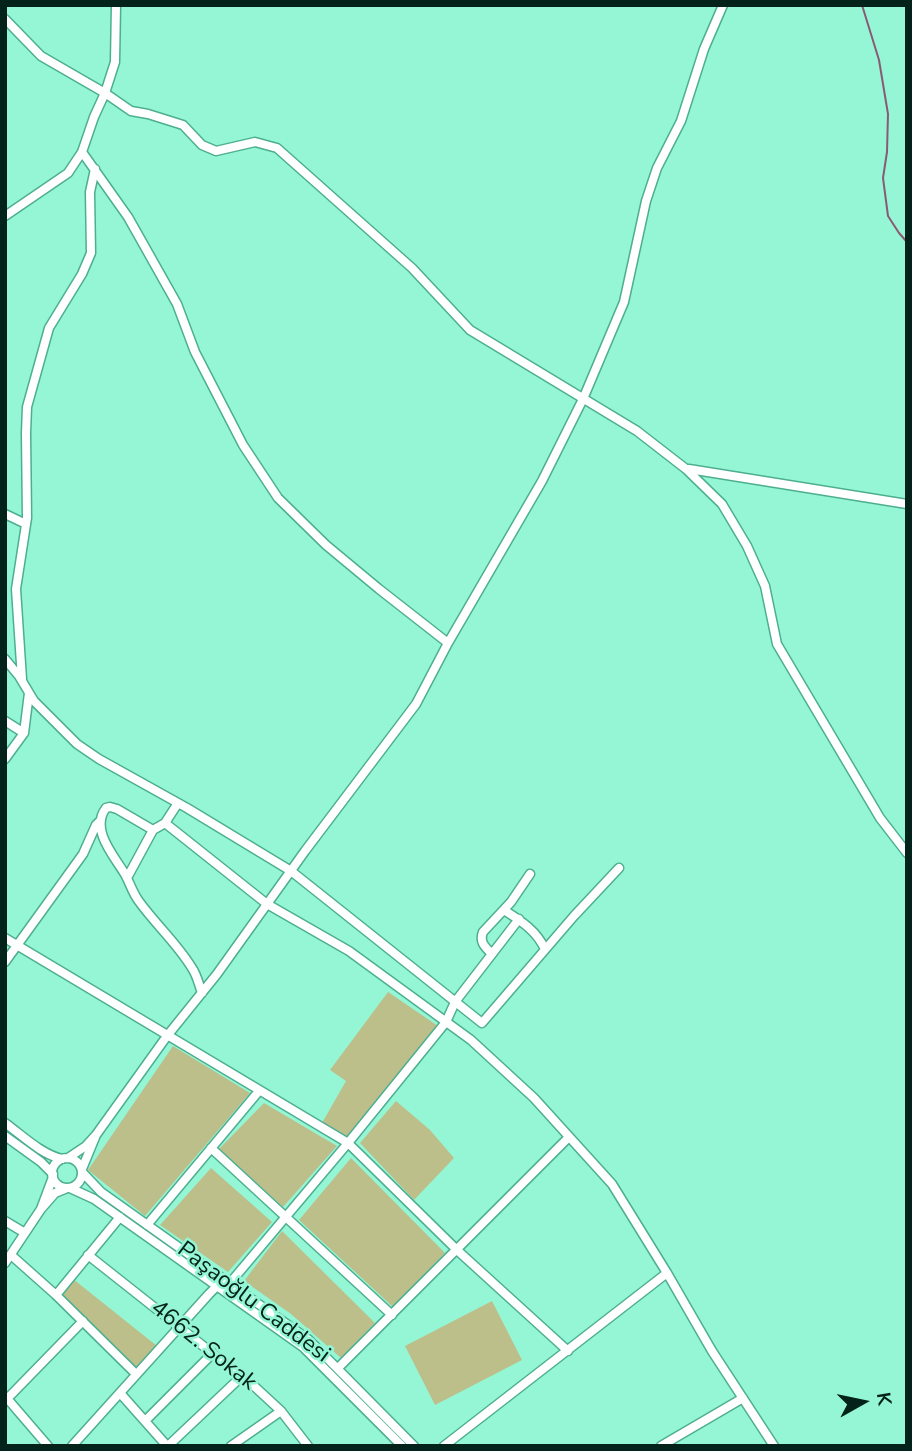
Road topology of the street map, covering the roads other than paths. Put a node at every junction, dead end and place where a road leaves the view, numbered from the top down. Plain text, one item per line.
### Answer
1 (116, 5) edge
2 (723, 5) edge
3 (5, 19) edge
4 (105, 93) junction
5 (82, 152) junction
6 (95, 169) junction
7 (5, 216) edge
8 (583, 399) junction
9 (686, 469) junction
10 (907, 505) edge
11 (5, 514) edge
12 (26, 524) junction
13 (448, 643) junction
14 (5, 659) edge
15 (22, 681) junction
16 (29, 693) junction
17 (5, 721) edge
18 (24, 733) junction
19 (5, 759) edge
20 (178, 803) junction
21 (100, 821) junction
22 (164, 823) junction
23 (153, 830) junction
24 (106, 843) junction
25 (907, 853) edge
26 (83, 854) junction
27 (619, 868) dead end
28 (291, 871) junction
29 (530, 874) dead end
30 (127, 878) junction
31 (267, 904) junction
32 (504, 910) junction
33 (519, 919) junction
34 (5, 938) edge
35 (17, 945) junction
36 (545, 949) junction
37 (492, 954) junction
38 (5, 962) edge
39 (202, 993) junction
40 (456, 1002) junction
41 (446, 1022) junction
42 (167, 1036) junction
43 (260, 1091) junction
44 (5, 1123) edge
45 (96, 1135) junction
46 (5, 1136) edge
47 (569, 1137) junction
48 (348, 1143) junction
49 (211, 1148) junction
50 (65, 1159) junction
51 (82, 1170) junction
52 (53, 1175) junction
53 (68, 1188) junction
54 (41, 1209) junction
55 (285, 1216) junction
56 (120, 1217) junction
57 (5, 1221) edge
58 (147, 1225) junction
59 (25, 1233) junction
60 (457, 1250) junction
61 (88, 1255) junction
62 (8, 1259) edge
63 (667, 1273) junction
64 (224, 1283) junction
65 (56, 1295) junction
66 (392, 1315) junction
67 (83, 1321) junction
68 (179, 1326) junction
69 (568, 1351) junction
70 (213, 1353) junction
71 (338, 1368) junction
72 (136, 1374) junction
73 (242, 1376) junction
74 (120, 1392) junction
75 (6, 1398) edge
76 (743, 1398) junction
77 (281, 1411) junction
78 (145, 1421) junction
79 (48, 1446) edge
80 (72, 1446) edge
81 (167, 1446) edge
82 (231, 1446) edge
83 (308, 1446) edge
84 (402, 1446) edge
85 (414, 1446) edge
86 (444, 1446) edge
87 (661, 1446) edge
88 (774, 1446) edge

1 - 4 street
2 - 8 street
3 - 4 street
4 - 5 street
4 - 8 street
5 - 6 street
5 - 7 street
6 - 12 street
6 - 13 street
8 - 9 street
8 - 13 street
9 - 10 street
9 - 25 street
11 - 12 street
12 - 15 street
13 - 28 street
14 - 15 street
15 - 16 street
16 - 18 street
16 - 20 street
17 - 18 street
18 - 19 street
20 - 22 street
20 - 28 street
21 - 23 street
21 - 24 street
21 - 26 street
22 - 23 street
22 - 31 street
23 - 30 street
24 - 26 street
24 - 30 street
26 - 35 street
27 - 36 street
28 - 31 street
28 - 40 street
29 - 32 street
30 - 39 street
31 - 39 street
31 - 41 street
32 - 33 street
32 - 37 street
33 - 36 street
33 - 37 street
34 - 35 street
35 - 38 street
35 - 42 street
36 - 40 street
37 - 40 street
39 - 42 street
40 - 41 street
41 - 47 street
41 - 48 street
42 - 43 street
42 - 45 street
43 - 48 street
43 - 49 street
44 - 50 street
45 - 50 street
45 - 51 street
46 - 52 street
47 - 60 street
47 - 63 street
48 - 55 street
48 - 60 street
49 - 55 street
49 - 58 street
50 - 51 street
50 - 52 street
51 - 53 street
51 - 58 street, Paşaoğlu Caddesi
52 - 53 street
52 - 54 street
53 - 54 street
53 - 56 street, Paşaoğlu Caddesi
54 - 59 street
55 - 64 street
55 - 66 street
56 - 61 street
56 - 64 street, Paşaoğlu Caddesi
57 - 59 street
58 - 64 street, Paşaoğlu Caddesi
59 - 62 street
60 - 66 street
60 - 69 street
61 - 65 street
61 - 68 street, 4662. Sokak
62 - 65 street
63 - 69 street
63 - 76 street
64 - 68 street
64 - 71 street, Paşaoğlu Caddesi
64 - 84 street, Paşaoğlu Caddesi
65 - 67 street
66 - 71 street
67 - 72 street
67 - 75 street
68 - 70 street, 4662. Sokak
68 - 72 street
69 - 86 street
70 - 73 street, 4662. Sokak
70 - 78 street
71 - 85 street, Paşaoğlu Caddesi
72 - 74 street
73 - 77 street, 4662. Sokak
73 - 81 street
74 - 78 street
74 - 80 street
75 - 79 street
76 - 87 street
76 - 88 street
77 - 82 street
77 - 83 street, 4662. Sokak
78 - 81 street

